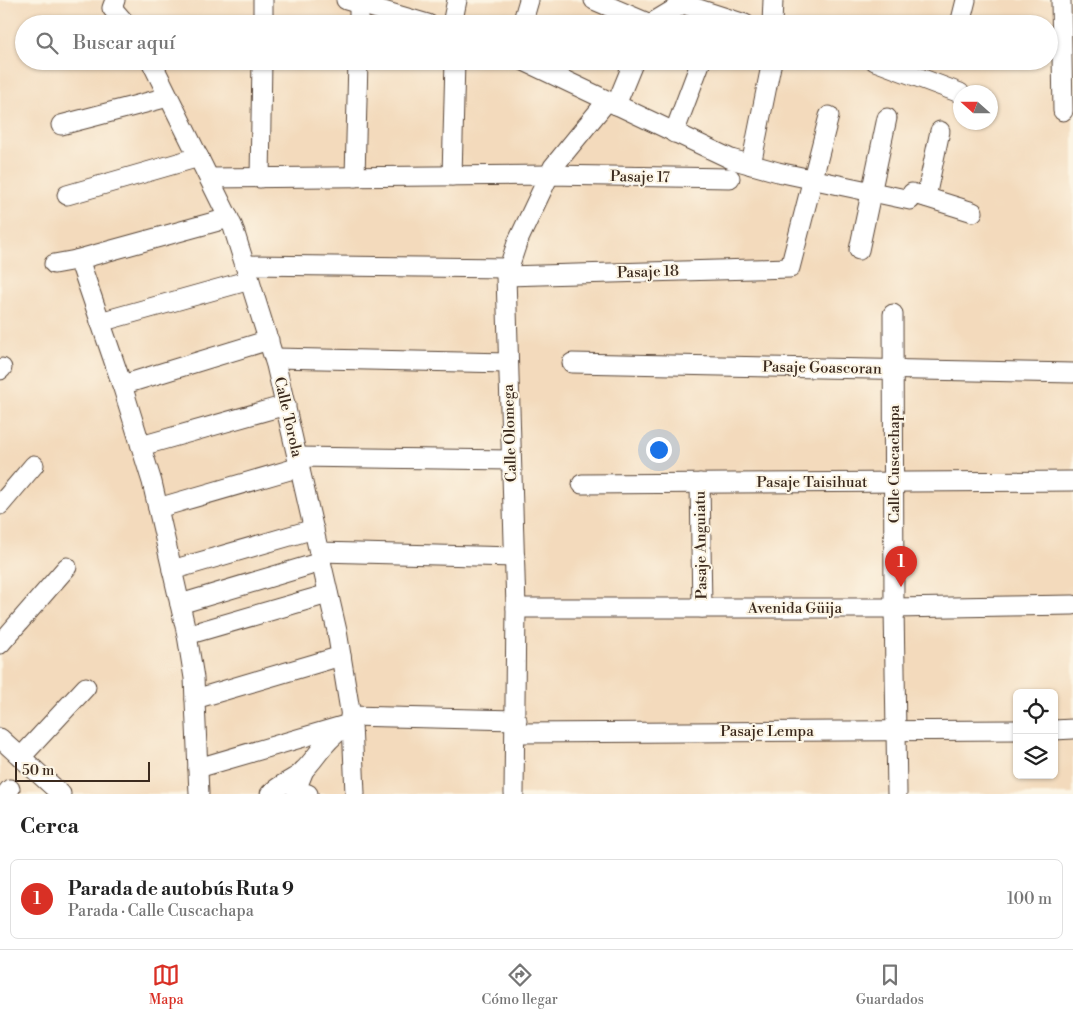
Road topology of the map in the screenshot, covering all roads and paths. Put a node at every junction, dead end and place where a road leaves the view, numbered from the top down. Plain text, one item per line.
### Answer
1 (115, 0) edge
2 (263, 0) edge
3 (457, 0) edge
4 (529, 0) edge
5 (594, 0) edge
6 (773, 0) edge
7 (966, 0) edge
8 (1061, 0) edge
9 (353, 2) edge
10 (396, 7) edge
11 (118, 15) edge
12 (263, 15) edge
13 (357, 15) edge
14 (411, 15) edge
15 (454, 15) edge
16 (525, 15) edge
17 (629, 15) edge
18 (664, 15) edge
19 (706, 15) edge
20 (772, 15) edge
21 (962, 15) edge
22 (155, 70) edge
23 (262, 70) edge
24 (358, 70) edge
25 (455, 70) edge
26 (543, 70) edge
27 (629, 70) edge
28 (698, 70) edge
29 (770, 70) edge
30 (899, 70) edge
31 (953, 90) edge
32 (168, 97) junction
33 (612, 103) junction
34 (1062, 111) edge
35 (829, 116) dead end
36 (887, 118) dead end
37 (61, 125) dead end
38 (940, 131) dead end
39 (674, 133) junction
40 (199, 157) junction
41 (751, 165) junction
42 (549, 175) junction
43 (452, 176) junction
44 (355, 177) junction
45 (209, 178) junction
46 (260, 178) junction
47 (730, 178) dead end
48 (814, 179) junction
49 (872, 192) junction
50 (67, 195) dead end
51 (926, 198) junction
52 (973, 212) dead end
53 (229, 218) junction
54 (859, 250) dead end
55 (76, 260) junction
56 (54, 264) dead end
57 (506, 272) junction
58 (248, 273) junction
59 (893, 314) dead end
60 (100, 322) junction
61 (269, 340) junction
62 (275, 358) junction
63 (508, 363) junction
64 (572, 363) dead end
65 (894, 369) junction
66 (1073, 372) edge
67 (122, 385) junction
68 (286, 405) junction
69 (141, 446) junction
70 (511, 460) junction
71 (298, 462) junction
72 (34, 465) dead end
73 (1073, 480) edge
74 (894, 482) junction
75 (700, 483) junction
76 (582, 484) dead end
77 (0, 505) edge
78 (158, 508) junction
79 (314, 529) junction
80 (320, 557) junction
81 (515, 557) junction
82 (67, 567) dead end
83 (172, 570) junction
84 (328, 594) junction
85 (180, 604) junction
86 (1073, 605) edge
87 (516, 608) junction
88 (702, 608) junction
89 (894, 608) junction
90 (187, 635) junction
91 (0, 644) edge
92 (341, 656) junction
93 (86, 687) dead end
94 (196, 699) junction
95 (351, 719) junction
96 (517, 726) junction
97 (1073, 729) edge
98 (1013, 730) edge
99 (1058, 730) edge
100 (896, 731) junction
101 (0, 738) edge
102 (21, 757) junction
103 (198, 768) junction
104 (304, 770) junction
105 (61, 794) edge
106 (199, 794) edge
107 (270, 794) edge
108 (308, 794) edge
109 (355, 794) edge
110 (514, 794) edge
111 (897, 794) edge

1 - 11 street
2 - 12 street
3 - 15 street
4 - 16 street
5 - 17 street
6 - 20 street
7 - 21 street
8 - 34 street
9 - 10 street
9 - 13 street
10 - 14 street
18 - 19 street
22 - 32 street, Calle Torola
23 - 46 street
24 - 44 street
25 - 43 street
26 - 33 street
27 - 33 street, Calle Olomega
28 - 39 street
29 - 41 street
30 - 31 street
32 - 37 street
32 - 40 street, Calle Torola
33 - 39 street
33 - 42 street, Calle Olomega
35 - 48 street
36 - 49 street
38 - 51 street
39 - 41 street
40 - 45 street, Calle Torola
40 - 50 street
41 - 48 street
42 - 43 street, Pasaje 17
42 - 47 street, Pasaje 17
42 - 57 street, Calle Olomega
43 - 44 street, Pasaje 17
44 - 46 street, Pasaje 17
45 - 46 street, Pasaje 17
45 - 53 street, Calle Torola
48 - 49 street
48 - 57 street, Pasaje 18
49 - 51 street
49 - 54 street
51 - 52 street
53 - 55 street
53 - 58 street, Calle Torola
55 - 56 street
55 - 60 street
57 - 58 street, Pasaje 18
57 - 63 street, Calle Olomega
58 - 60 street, Pasaje 18
58 - 61 street, Calle Torola
59 - 65 street, Calle Cuscachapa
60 - 67 street
61 - 62 street, Calle Torola
61 - 67 street
62 - 63 street
62 - 68 street, Calle Torola
63 - 70 street, Calle Olomega
64 - 65 street, Pasaje Goascoran
65 - 66 street, Pasaje Goascoran
65 - 74 street, Calle Cuscachapa
67 - 69 street
68 - 69 street
68 - 71 street, Calle Torola
69 - 78 street
70 - 71 street
70 - 81 street, Calle Olomega
71 - 78 street
71 - 79 street, Calle Torola
72 - 77 street
73 - 74 street, Pasaje Taisihuat
74 - 75 street, Pasaje Taisihuat
74 - 89 street, Calle Cuscachapa
75 - 76 street, Pasaje Taisihuat
75 - 88 street, Pasaje Anguiatu
78 - 83 street
79 - 80 street, Calle Torola
79 - 83 street
80 - 81 street
80 - 84 street, Calle Torola
80 - 85 street
81 - 87 street, Calle Olomega
82 - 91 street
83 - 85 street
84 - 90 street
84 - 92 street, Calle Torola
85 - 90 street
86 - 89 street, Avenida Güija
87 - 88 street, Avenida Güija
87 - 96 street, Calle Olomega
88 - 89 street, Avenida Güija
89 - 100 street, Calle Cuscachapa
90 - 94 street
92 - 94 street
92 - 95 street, Calle Torola
93 - 102 street
94 - 103 street
95 - 96 street, Pasaje Lempa
95 - 103 street, Pasaje Lempa
95 - 104 street
95 - 109 street, Calle Torola
96 - 100 street, Pasaje Lempa
96 - 110 street, Calle Olomega
97 - 99 street
98 - 100 street, Pasaje Lempa
100 - 111 street, Calle Cuscachapa
101 - 102 street
102 - 105 street
103 - 106 street
104 - 107 street
104 - 108 street

